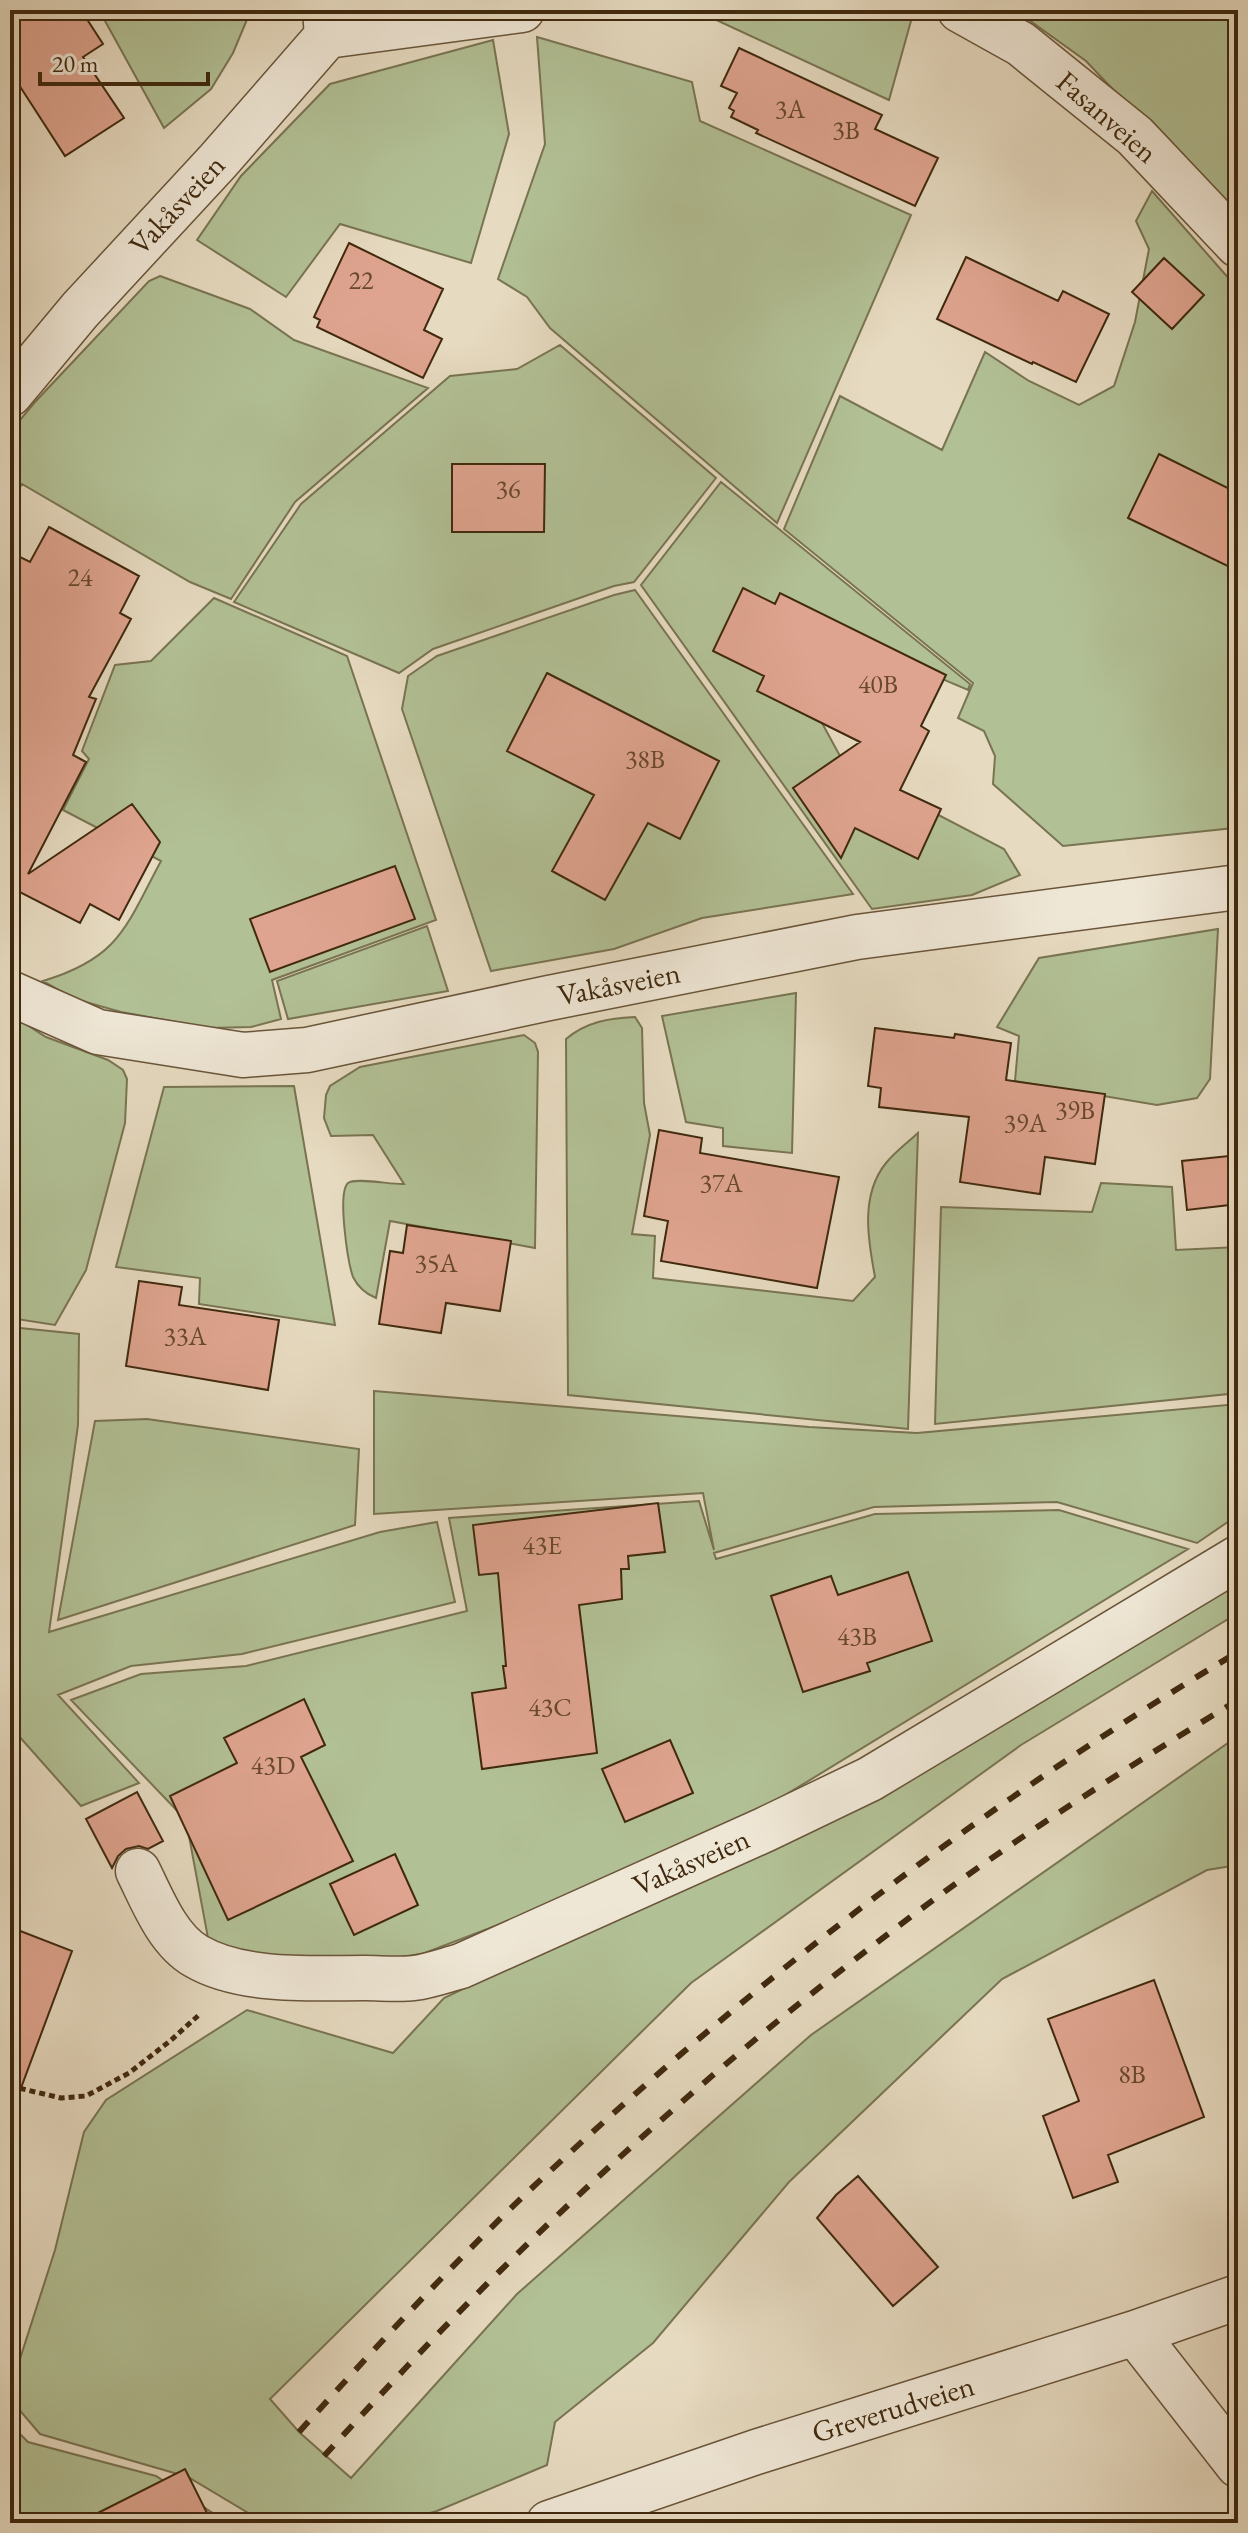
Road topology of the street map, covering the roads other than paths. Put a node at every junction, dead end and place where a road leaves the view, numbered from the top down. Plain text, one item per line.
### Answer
1 (522, 10) edge
2 (960, 10) edge
3 (326, 23) edge
4 (1238, 245) edge
5 (10, 394) edge
6 (1238, 887) edge
7 (10, 993) edge
8 (1238, 1558) edge
9 (138, 1871) dead end
10 (1238, 2297) edge
11 (1135, 2333) junction
12 (1238, 2465) edge
13 (549, 2523) edge

1 - 3 street
2 - 4 street, Fasanveien
3 - 5 street, Vakåsveien
6 - 7 street, Vakåsveien
8 - 9 street, Vakåsveien
10 - 11 street, Greverudveien
11 - 12 street
11 - 13 street, Greverudveien

